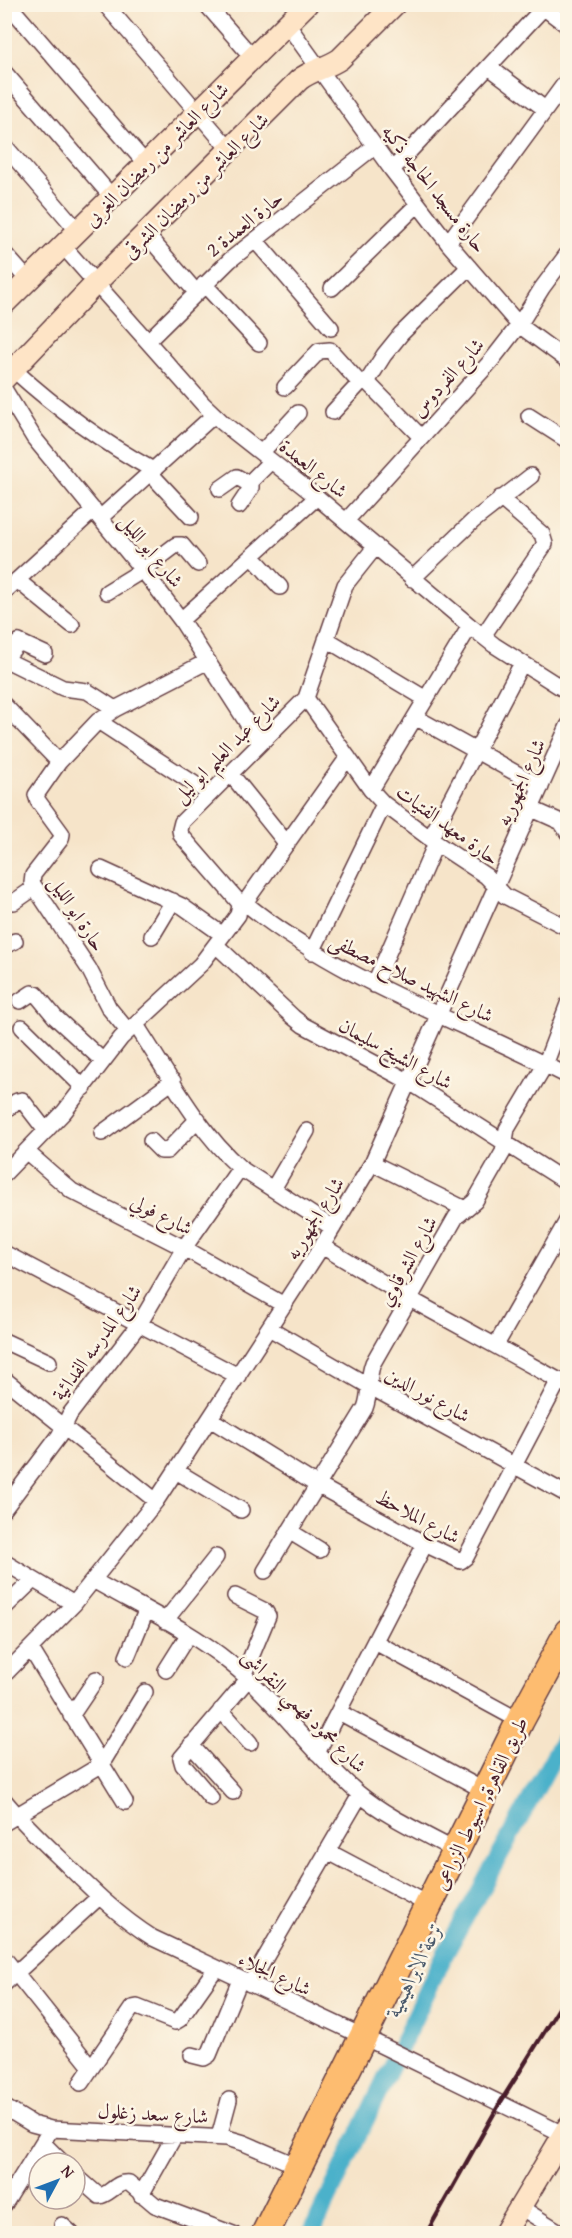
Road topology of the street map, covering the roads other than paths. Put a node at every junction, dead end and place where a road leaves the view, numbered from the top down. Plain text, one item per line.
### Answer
1 (9, 4) edge
2 (105, 4) edge
3 (206, 4) edge
4 (395, 4) edge
5 (304, 6) edge
6 (543, 6) edge
7 (287, 24) junction
8 (567, 26) edge
9 (253, 58) junction
10 (489, 67) junction
11 (320, 69) junction
12 (4, 72) edge
13 (567, 79) edge
14 (545, 109) junction
15 (198, 113) junction
16 (4, 145) edge
17 (375, 146) junction
18 (230, 150) junction
19 (146, 164) junction
20 (392, 170) junction
21 (112, 197) junction
22 (418, 204) junction
23 (78, 231) junction
24 (146, 234) junction
25 (255, 240) junction
26 (448, 243) junction
27 (63, 246) junction
28 (4, 253) edge
29 (567, 253) edge
30 (469, 267) junction
31 (28, 280) junction
32 (96, 283) junction
33 (200, 288) junction
34 (332, 288) dead end
35 (4, 304) edge
36 (519, 325) junction
37 (331, 327) dead end
38 (148, 341) junction
39 (259, 343) dead end
40 (567, 361) edge
41 (8, 379) edge
42 (364, 382) junction
43 (285, 387) dead end
44 (333, 412) dead end
45 (298, 413) dead end
46 (214, 415) junction
47 (529, 416) dead end
48 (420, 437) junction
49 (567, 441) edge
50 (266, 457) junction
51 (152, 471) junction
52 (531, 476) dead end
53 (249, 483) junction
54 (220, 489) dead end
55 (317, 497) junction
56 (501, 498) junction
57 (239, 506) dead end
58 (97, 514) junction
59 (191, 517) dead end
60 (346, 521) junction
61 (376, 546) junction
62 (252, 556) junction
63 (198, 564) dead end
64 (143, 570) junction
65 (412, 579) junction
66 (17, 580) junction
67 (280, 587) dead end
68 (4, 592) edge
69 (107, 592) dead end
70 (182, 620) junction
71 (72, 625) dead end
72 (470, 626) junction
73 (483, 636) junction
74 (326, 639) junction
75 (45, 654) dead end
76 (5, 659) edge
77 (208, 661) junction
78 (522, 663) junction
79 (567, 692) edge
80 (306, 698) junction
81 (426, 699) junction
82 (4, 705) edge
83 (115, 709) junction
84 (415, 717) junction
85 (98, 721) junction
86 (567, 726) edge
87 (261, 743) junction
88 (476, 751) junction
89 (348, 757) junction
90 (59, 762) junction
91 (230, 773) junction
92 (541, 787) junction
93 (371, 790) junction
94 (210, 794) junction
95 (384, 804) junction
96 (532, 809) junction
97 (567, 833) edge
98 (433, 841) junction
99 (287, 844) junction
100 (101, 869) dead end
101 (496, 887) junction
102 (34, 888) junction
103 (4, 901) edge
104 (172, 901) junction
105 (242, 907) junction
106 (567, 928) edge
107 (152, 936) dead end
108 (220, 940) junction
109 (312, 952) junction
110 (374, 985) junction
111 (20, 1001) dead end
112 (567, 1004) edge
113 (438, 1014) junction
114 (22, 1027) dead end
115 (132, 1028) junction
116 (103, 1061) junction
117 (545, 1065) junction
118 (567, 1076) edge
119 (173, 1082) junction
120 (408, 1082) junction
121 (84, 1088) junction
122 (4, 1111) edge
123 (198, 1119) junction
124 (46, 1131) junction
125 (307, 1131) dead end
126 (102, 1133) dead end
127 (151, 1141) dead end
128 (505, 1142) junction
129 (27, 1152) junction
130 (372, 1163) junction
131 (240, 1168) junction
132 (4, 1174) edge
133 (567, 1183) edge
134 (273, 1189) junction
135 (465, 1209) junction
136 (567, 1220) edge
137 (333, 1228) junction
138 (322, 1246) junction
139 (184, 1248) junction
140 (4, 1253) edge
141 (410, 1299) junction
142 (284, 1305) junction
143 (140, 1323) junction
144 (269, 1328) junction
145 (4, 1341) edge
146 (496, 1345) junction
147 (49, 1362) dead end
148 (237, 1376) junction
149 (4, 1379) edge
150 (564, 1381) edge
151 (369, 1386) junction
152 (210, 1419) junction
153 (62, 1428) junction
154 (513, 1465) junction
155 (176, 1472) junction
156 (317, 1485) junction
157 (567, 1495) edge
158 (7, 1498) edge
159 (156, 1502) junction
160 (241, 1510) dead end
161 (290, 1531) junction
162 (425, 1544) junction
163 (320, 1550) dead end
164 (216, 1557) dead end
165 (4, 1562) edge
166 (264, 1571) dead end
167 (33, 1580) junction
168 (93, 1580) junction
169 (235, 1596) dead end
170 (74, 1604) junction
171 (4, 1608) edge
172 (146, 1611) junction
173 (165, 1621) junction
174 (567, 1632) edge
175 (188, 1635) junction
176 (375, 1642) junction
177 (31, 1649) junction
178 (127, 1657) dead end
179 (166, 1670) dead end
180 (4, 1675) edge
181 (246, 1677) junction
182 (96, 1679) dead end
183 (145, 1692) dead end
184 (221, 1710) junction
185 (339, 1712) junction
186 (71, 1716) junction
187 (520, 1721) junction
188 (250, 1743) dead end
189 (191, 1745) junction
190 (317, 1753) junction
191 (101, 1765) junction
192 (485, 1791) junction
193 (233, 1792) dead end
194 (360, 1795) junction
195 (212, 1798) dead end
196 (4, 1800) edge
197 (125, 1802) dead end
198 (11, 1820) edge
199 (327, 1851) junction
200 (456, 1851) junction
201 (99, 1897) junction
202 (429, 1905) junction
203 (4, 1958) edge
204 (216, 1968) junction
205 (16, 1973) junction
206 (245, 1982) junction
207 (4, 1984) edge
208 (364, 2037) junction
209 (192, 2055) dead end
210 (91, 2067) junction
211 (81, 2083) dead end
212 (229, 2100) dead end
213 (4, 2107) edge
214 (51, 2129) junction
215 (565, 2131) edge
216 (175, 2135) junction
217 (219, 2137) junction
218 (43, 2143) junction
219 (51, 2151) edge
220 (300, 2167) junction
221 (87, 2186) edge
222 (141, 2195) junction
223 (4, 2205) edge
224 (520, 2206) junction
225 (233, 2234) edge
226 (265, 2234) edge
227 (504, 2234) edge
228 (563, 2234) edge

1 - 19 street
2 - 15 street
3 - 9 street
4 - 11 street, شارع العاشر من رمضان الشرقى
5 - 7 street, شارع العاشر من رمضان الغربى
6 - 8 street
6 - 10 street
7 - 9 street, شارع العاشر من رمضان الغربى
7 - 11 street, حارة مسجد الحاجه ذكيه
9 - 15 street, شارع العاشر من رمضان الغربى
10 - 14 street
10 - 20 street
11 - 17 street, حارة مسجد الحاجه ذكيه
11 - 18 street, شارع العاشر من رمضان الشرقى
12 - 21 street
13 - 14 street
14 - 26 street
15 - 18 street
15 - 19 street, شارع العاشر من رمضان الغربى
16 - 23 street
17 - 20 street, حارة مسجد الحاجه ذكيه
17 - 25 street, حارة العمدة 2
18 - 24 street, شارع العاشر من رمضان الشرقى
19 - 21 street, شارع العاشر من رمضان الغربى
20 - 22 street, حارة مسجد الحاجه ذكيه
21 - 23 street, شارع العاشر من رمضان الغربى
22 - 26 street, حارة مسجد الحاجه ذكيه
22 - 34 street
23 - 27 street, شارع العاشر من رمضان الغربى
24 - 32 street, شارع العاشر من رمضان الشرقى
24 - 33 street
25 - 33 street, حارة العمدة 2
25 - 37 street
26 - 30 street, حارة مسجد الحاجه ذكيه
27 - 31 street, شارع العاشر من رمضان الغربى
27 - 32 street, شارع العمدة
28 - 31 street
29 - 36 street, شارع الفردوس
30 - 36 street, حارة مسجد الحاجه ذكيه
30 - 42 street
31 - 35 street, شارع العاشر من رمضان الغربى
32 - 38 street, شارع العمدة
32 - 41 street, شارع العاشر من رمضان الشرقى
33 - 38 street, حارة العمدة 2
33 - 39 street
36 - 40 street, حارة مسجد الحاجه ذكيه
36 - 48 street, شارع الفردوس
38 - 46 street, شارع العمدة
41 - 51 street
41 - 58 street, شارع ابو الليل
42 - 43 street
42 - 44 street
42 - 48 street
45 - 50 street
46 - 50 street, شارع العمدة
46 - 51 street
47 - 49 street
48 - 60 street, شارع الفردوس
50 - 53 street
50 - 55 street, شارع العمدة
51 - 58 street
51 - 59 street
52 - 56 street
53 - 54 street
53 - 57 street
55 - 60 street, شارع العمدة
55 - 62 street
56 - 65 street
56 - 73 street
58 - 64 street, شارع ابو الليل
58 - 66 street
60 - 61 street, شارع العمدة
61 - 65 street, شارع العمدة
61 - 74 street, شارع عبد العليم ابو ليل
62 - 67 street
62 - 70 street
63 - 64 street
64 - 69 street
64 - 70 street, شارع ابو الليل
65 - 72 street, شارع العمدة
66 - 68 street
66 - 71 street
70 - 77 street, شارع ابو الليل
72 - 73 street, شارع العمدة
72 - 81 street
73 - 78 street, شارع العمدة
74 - 80 street, شارع عبد العليم ابو ليل
74 - 81 street
75 - 76 street
76 - 83 street
77 - 83 street, حارة ابو الليل
77 - 87 street, شارع ابو الليل
78 - 79 street, شارع العمدة
78 - 88 street
80 - 87 street, شارع عبد العليم ابو ليل
80 - 89 street, حارة معهد الفتيات
81 - 84 street
82 - 90 street
83 - 85 street, حارة ابو الليل
84 - 88 street
84 - 93 street
85 - 90 street, حارة ابو الليل
85 - 94 street
86 - 92 street, شارع الجمهوريه
87 - 91 street, شارع عبد العليم ابو ليل
88 - 92 street
88 - 98 street
89 - 93 street, حارة معهد الفتيات
89 - 99 street
90 - 102 street, حارة ابو الليل
91 - 94 street, شارع عبد العليم ابو ليل
91 - 99 street
92 - 96 street, شارع الجمهوريه
93 - 95 street, حارة معهد الفتيات
94 - 105 street, شارع عبد العليم ابو ليل
95 - 98 street, حارة معهد الفتيات
95 - 109 street
96 - 97 street
96 - 101 street, شارع الجمهوريه
98 - 101 street, حارة معهد الفتيات
98 - 110 street
99 - 105 street
100 - 104 street, شارع الشيخ سليمان
101 - 106 street, حارة معهد الفتيات
101 - 113 street, شارع الجمهوريه
102 - 103 street
102 - 115 street, حارة ابو الليل
104 - 107 street
104 - 108 street, شارع الشيخ سليمان
105 - 108 street
105 - 109 street, شارع الشهيد صلاح مصطفى
108 - 115 street
108 - 120 street, شارع الشيخ سليمان
109 - 110 street, شارع الشهيد صلاح مصطفى
110 - 113 street, شارع الشهيد صلاح مصطفى
111 - 116 street
112 - 117 street, شارع الشرقاوي
113 - 117 street, شارع الشهيد صلاح مصطفى
113 - 120 street, شارع الجمهوريه
114 - 121 street
115 - 116 street
115 - 119 street, حارة ابو الليل
116 - 121 street
117 - 118 street, شارع الشهيد صلاح مصطفى
117 - 128 street, شارع الشرقاوي
119 - 123 street, حارة ابو الليل
119 - 126 street
120 - 128 street, شارع الشيخ سليمان
120 - 130 street, شارع الجمهوريه
121 - 124 street
122 - 124 street
123 - 127 street
123 - 131 street, حارة ابو الليل
124 - 129 street
125 - 134 street
128 - 133 street, شارع الشيخ سليمان
128 - 135 street, شارع الشرقاوي
129 - 132 street
129 - 139 street, شارع فولي
130 - 135 street
130 - 137 street, شارع الجمهوريه
131 - 134 street, حارة ابو الليل
131 - 139 street, شارع المدرسه الفدائية
134 - 137 street, حارة ابو الليل
135 - 141 street, شارع الشرقاوي
136 - 146 street
137 - 138 street, شارع الجمهوريه
138 - 141 street
138 - 142 street, شارع الجمهوريه
139 - 142 street, شارع فولي
139 - 143 street, شارع المدرسه الفدائية
140 - 143 street
141 - 146 street
141 - 151 street, شارع الشرقاوي
142 - 144 street, شارع الجمهوريه
143 - 148 street
143 - 153 street, شارع المدرسه الفدائية
144 - 148 street, شارع الجمهوريه
144 - 151 street, شارع نور الدين
145 - 147 street
146 - 150 street
148 - 152 street, شارع الجمهوريه
149 - 153 street
150 - 154 street, شارع الملاحظ
151 - 154 street, شارع نور الدين
151 - 156 street, شارع الشرقاوي
152 - 155 street, شارع الجمهوريه
152 - 156 street, شارع الملاحظ
153 - 158 street, شارع المدرسه الفدائية
153 - 159 street
154 - 157 street, شارع نور الدين
154 - 162 street, شارع الملاحظ
155 - 159 street, شارع الجمهوريه
155 - 160 street
156 - 161 street, شارع الشرقاوي
156 - 162 street, شارع الملاحظ
159 - 168 street, شارع الجمهوريه
161 - 163 street
161 - 166 street, شارع الشرقاوي
162 - 176 street
164 - 173 street
165 - 167 street
167 - 170 street
167 - 171 street
168 - 170 street, شارع الجمهوريه
168 - 172 street, شارع محمود فهمي النقراشى
169 - 181 street
170 - 177 street, شارع الجمهوريه
172 - 173 street, شارع محمود فهمي النقراشى
172 - 178 street
173 - 175 street, شارع محمود فهمي النقراشى
174 - 187 highway, طريق القاهرة, اسيوط الزراعى
175 - 179 street
175 - 181 street, شارع محمود فهمي النقراشى
176 - 185 street
176 - 187 street
177 - 180 street, شارع الجمهوريه
177 - 186 street
181 - 184 street
181 - 190 street, شارع محمود فهمي النقراشى
182 - 186 street
183 - 191 street
184 - 188 street
184 - 189 street
185 - 190 street
185 - 192 street
186 - 191 street
187 - 192 highway, طريق القاهرة, اسيوط الزراعى
189 - 193 street
189 - 195 street
190 - 194 street, شارع محمود فهمي النقراشى
191 - 197 street
191 - 198 street
192 - 200 highway, طريق القاهرة, اسيوط الزراعى
194 - 199 street
194 - 200 street, شارع محمود فهمي النقراشى
196 - 198 street, شارع الجلاء
198 - 201 street, شارع الجلاء
199 - 202 street
199 - 206 street
200 - 202 highway, طريق القاهرة, اسيوط الزراعى
201 - 204 street, شارع الجلاء
201 - 205 street
202 - 208 highway, طريق القاهرة, اسيوط الزراعى
203 - 205 street
204 - 206 street, شارع الجلاء
204 - 210 street
205 - 207 street
205 - 210 street
206 - 208 street, شارع الجلاء
206 - 209 street
208 - 215 street, شارع الجلاء
208 - 220 highway, طريق القاهرة, اسيوط الزراعى
210 - 211 street
212 - 217 street
213 - 214 street, شارع سعد زغلول
214 - 216 street, شارع سعد زغلول
214 - 218 street
215 - 224 street
216 - 217 street, شارع سعد زغلول
216 - 222 street
217 - 220 street, شارع سعد زغلول
218 - 219 street
218 - 223 street
220 - 226 highway, طريق القاهرة, اسيوط الزراعى
221 - 222 street
222 - 225 street
224 - 227 street
224 - 228 street

